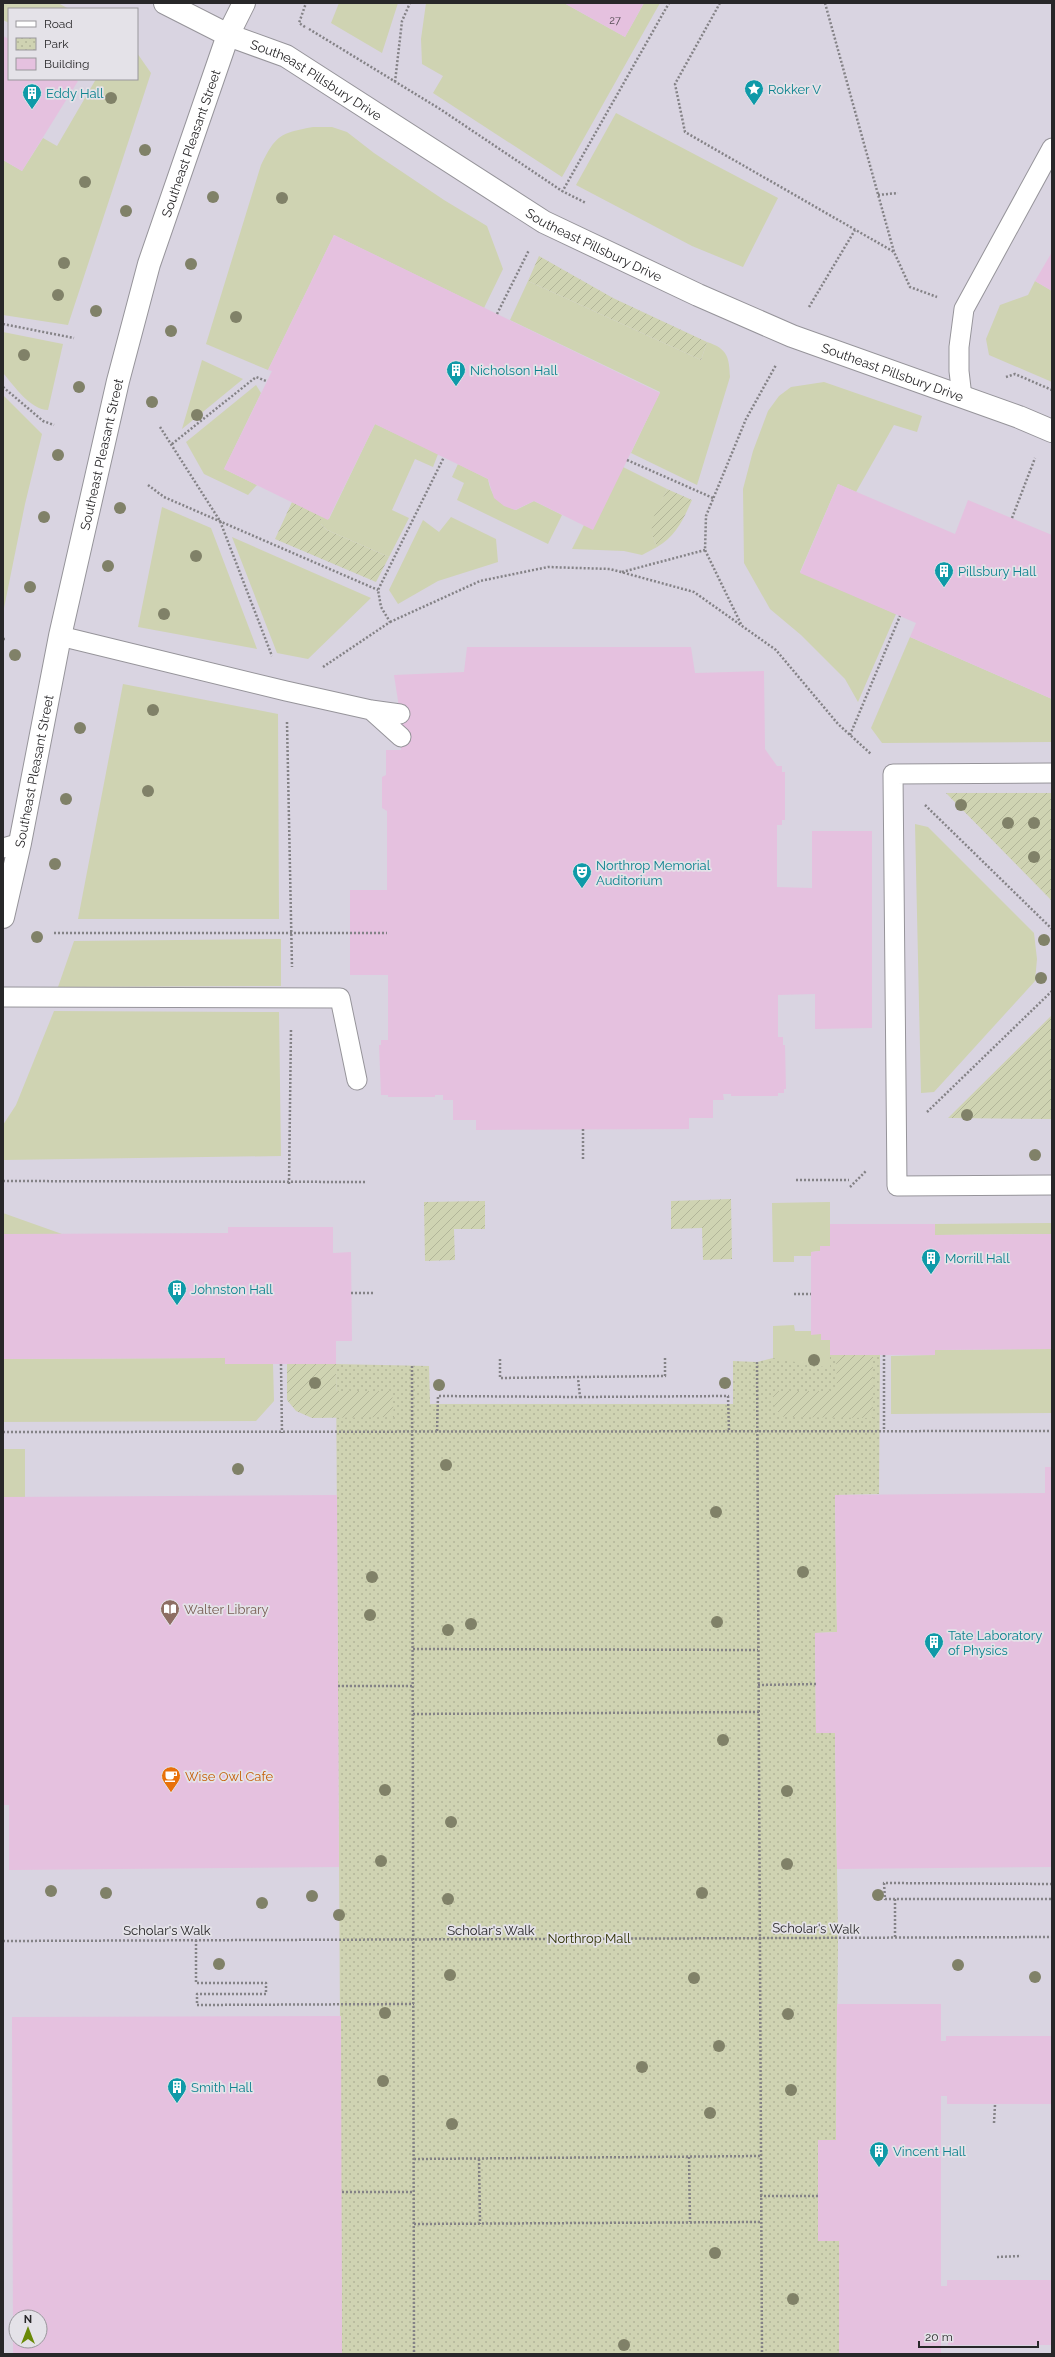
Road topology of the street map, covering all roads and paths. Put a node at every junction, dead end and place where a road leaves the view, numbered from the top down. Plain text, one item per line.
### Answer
1 (165, 3) edge
2 (244, 3) edge
3 (306, 3) edge
4 (410, 3) edge
5 (670, 3) edge
6 (720, 3) edge
7 (825, 3) edge
8 (228, 35) junction
9 (395, 82) junction
10 (1052, 148) edge
11 (562, 191) junction
12 (898, 193) dead end
13 (878, 195) junction
14 (588, 205) dead end
15 (544, 222) junction
16 (855, 230) junction
17 (894, 252) junction
18 (910, 287) dead end
19 (802, 304) dead end
20 (809, 306) junction
21 (815, 309) dead end
22 (497, 314) dead end
23 (3, 324) edge
24 (74, 338) dead end
25 (780, 360) dead end
26 (958, 363) junction
27 (266, 381) dead end
28 (3, 388) edge
29 (1052, 390) edge
30 (962, 396) junction
31 (54, 425) dead end
32 (160, 427) dead end
33 (1052, 431) edge
34 (172, 444) junction
35 (1037, 454) dead end
36 (444, 457) dead end
37 (627, 460) dead end
38 (148, 485) dead end
39 (713, 498) junction
40 (1012, 518) dead end
41 (220, 521) junction
42 (705, 550) junction
43 (621, 572) junction
44 (378, 590) junction
45 (900, 616) dead end
46 (390, 622) junction
47 (742, 626) junction
48 (60, 636) junction
49 (286, 691) junction
50 (371, 710) junction
51 (400, 714) dead end
52 (850, 736) junction
53 (401, 737) dead end
54 (1052, 773) edge
55 (893, 774) junction
56 (11, 846) edge
57 (3, 918) edge
58 (1052, 929) edge
59 (54, 933) dead end
60 (293, 933) junction
61 (387, 933) dead end
62 (1052, 992) edge
63 (3, 998) edge
64 (292, 998) junction
65 (357, 1080) dead end
66 (583, 1129) dead end
67 (895, 1143) junction
68 (583, 1160) dead end
69 (796, 1180) dead end
70 (849, 1180) dead end
71 (3, 1181) edge
72 (366, 1182) dead end
73 (288, 1184) junction
74 (1052, 1185) edge
75 (850, 1187) dead end
76 (352, 1294) dead end
77 (374, 1294) dead end
78 (794, 1294) dead end
79 (811, 1294) dead end
80 (884, 1355) dead end
81 (665, 1358) dead end
82 (500, 1359) dead end
83 (757, 1362) dead end
84 (281, 1364) dead end
85 (412, 1366) dead end
86 (578, 1378) junction
87 (580, 1397) junction
88 (729, 1430) junction
89 (757, 1430) junction
90 (884, 1430) junction
91 (412, 1431) junction
92 (438, 1431) junction
93 (1052, 1431) edge
94 (3, 1432) edge
95 (282, 1433) junction
96 (413, 1649) junction
97 (758, 1650) junction
98 (816, 1684) dead end
99 (758, 1685) junction
100 (338, 1686) dead end
101 (413, 1686) junction
102 (759, 1712) junction
103 (413, 1714) junction
104 (1052, 1884) edge
105 (895, 1899) junction
106 (1052, 1899) edge
107 (1052, 1937) edge
108 (759, 1938) junction
109 (895, 1938) junction
110 (196, 1940) junction
111 (414, 1940) junction
112 (3, 1941) edge
113 (414, 2004) junction
114 (995, 2105) dead end
115 (994, 2123) dead end
116 (760, 2156) junction
117 (689, 2157) junction
118 (414, 2159) junction
119 (479, 2159) junction
120 (342, 2192) dead end
121 (414, 2192) junction
122 (760, 2196) junction
123 (818, 2196) dead end
124 (690, 2222) junction
125 (761, 2222) junction
126 (414, 2224) junction
127 (480, 2224) junction
128 (1021, 2256) dead end
129 (997, 2257) dead end
130 (414, 2354) edge
131 (762, 2354) edge

1 - 8 street, Southeast Pillsbury Drive
2 - 8 street, Southeast Pleasant Street
3 - 9 path
4 - 9 path
5 - 11 path
6 - 16 path
7 - 13 path
8 - 15 street, Southeast Pillsbury Drive
8 - 48 street, Southeast Pleasant Street
9 - 11 path
10 - 26 lane
11 - 14 path
11 - 15 path
12 - 13 path
13 - 17 path
15 - 22 path
15 - 30 street, Southeast Pillsbury Drive
16 - 17 path
16 - 20 path
17 - 18 path
19 - 20 path
20 - 21 path
23 - 24 path
25 - 39 path
26 - 29 path
26 - 30 lane
27 - 34 path
28 - 31 path
30 - 33 street, Southeast Pillsbury Drive
32 - 34 path
34 - 41 path
35 - 40 path
36 - 44 path
37 - 39 path
38 - 41 path
39 - 42 path
41 - 44 path
41 - 49 path
42 - 43 path
42 - 47 path
43 - 46 path
43 - 47 path
44 - 46 path
45 - 52 path
46 - 49 path
47 - 52 path
48 - 49 lane
48 - 56 street, Southeast Pleasant Street
49 - 50 lane
49 - 60 path
50 - 51 lane
50 - 53 lane
52 - 55 path
54 - 55 lane
55 - 58 path
55 - 67 lane
56 - 57 street, Southeast Pleasant Street
59 - 60 path
60 - 61 path
60 - 64 path
62 - 67 path
63 - 64 lane
64 - 65 lane
64 - 73 path
66 - 68 path
67 - 74 lane
67 - 75 path
69 - 70 path
71 - 73 path
72 - 73 path
76 - 77 path
78 - 79 path
80 - 90 path
81 - 86 path
82 - 86 path
83 - 89 path
84 - 95 path
85 - 91 path
86 - 87 path
87 - 88 path
87 - 92 path
88 - 89 path
88 - 92 path
89 - 90 path
89 - 97 path
90 - 93 path
91 - 92 path
91 - 95 path
91 - 96 path
94 - 95 path
96 - 97 path
96 - 101 path
97 - 99 path
98 - 99 path
99 - 102 path
100 - 101 path
101 - 103 path
102 - 103 path
102 - 108 path
103 - 111 path
104 - 105 path
105 - 106 path
105 - 109 path
107 - 109 path, Scholar's Walk
108 - 109 path, Scholar's Walk
108 - 111 path, Scholar's Walk
108 - 116 path
110 - 111 path, Scholar's Walk
110 - 112 path, Scholar's Walk
110 - 113 path
111 - 113 path
113 - 118 path
114 - 115 path
116 - 117 path
116 - 122 path
117 - 119 path
117 - 124 path
118 - 119 path
118 - 121 path
119 - 127 path
120 - 121 path
121 - 126 path
122 - 123 path
122 - 125 path
124 - 125 path
124 - 127 path
125 - 131 path
126 - 127 path
126 - 130 path
128 - 129 path

